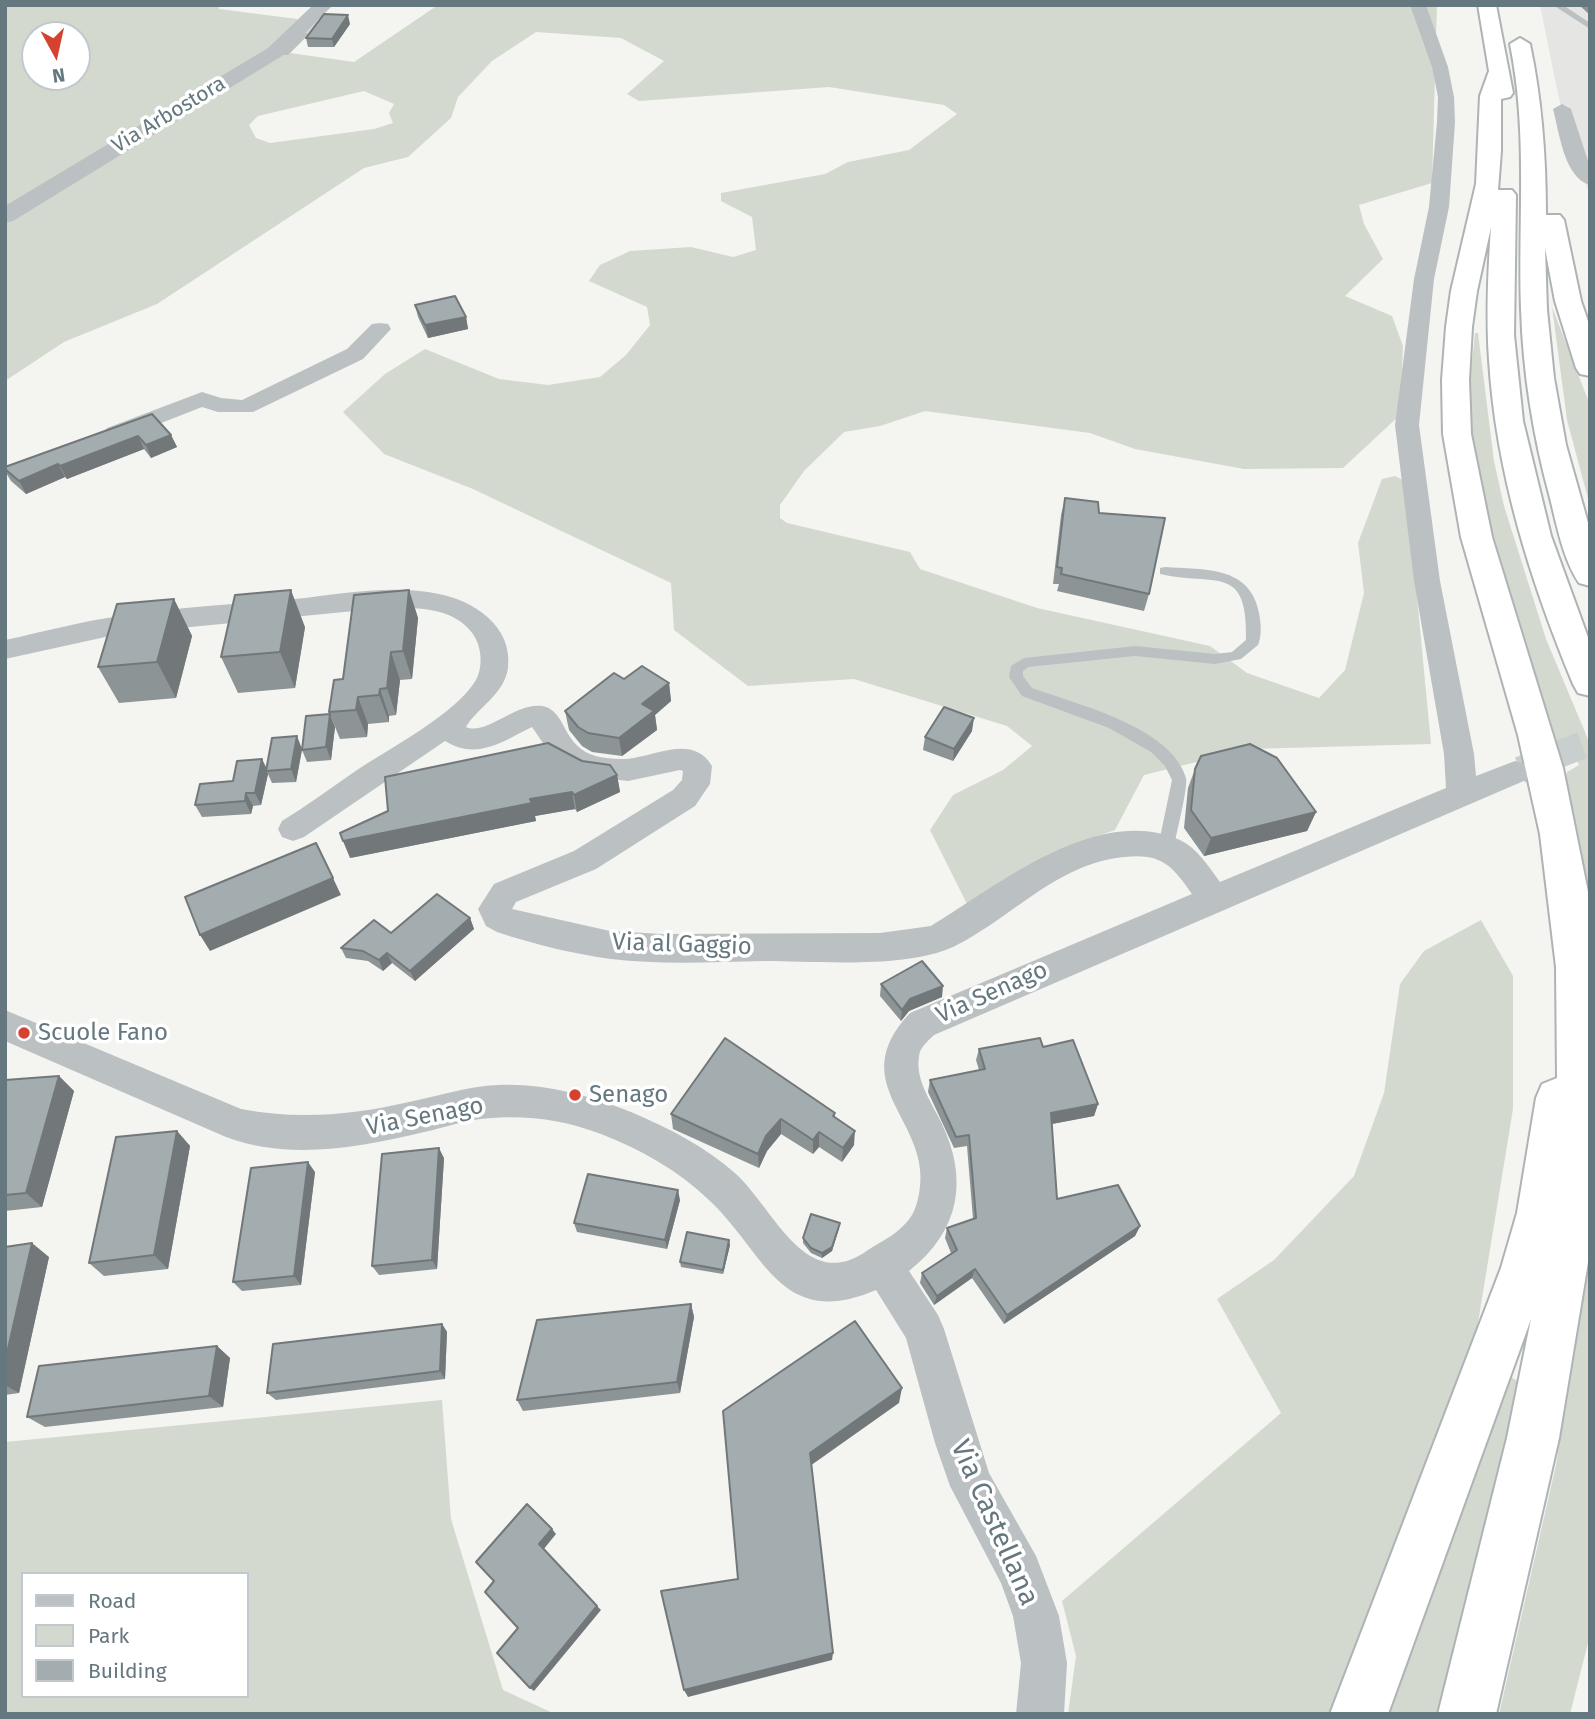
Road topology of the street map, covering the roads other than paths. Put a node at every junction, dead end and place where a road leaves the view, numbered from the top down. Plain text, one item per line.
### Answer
1 (324, 5) edge
2 (1418, 5) edge
3 (1486, 5) edge
4 (1557, 5) edge
5 (1514, 22) dead end
6 (1590, 27) edge
7 (299, 31) junction
8 (285, 53) dead end
9 (1513, 67) junction
10 (1562, 109) dead end
11 (1590, 179) edge
12 (5, 215) edge
13 (380, 329) dead end
14 (1590, 368) edge
15 (92, 441) edge
16 (1165, 571) dead end
17 (1590, 576) edge
18 (5, 650) edge
19 (1590, 684) edge
20 (444, 726) junction
21 (1516, 772) tunnel mouth
22 (1462, 794) junction
23 (293, 829) dead end
24 (1166, 847) junction
25 (1214, 899) junction
26 (1577, 972) junction
27 (5, 1025) edge
28 (882, 1264) junction
29 (1040, 1714) edge
30 (1359, 1714) edge
31 (1466, 1714) edge

1 - 7 street, Via Arbostora
2 - 22 street
3 - 9 highway
4 - 6 lane
5 - 9 highway
7 - 8 lane
7 - 12 street, Via Arbostora
9 - 14 highway
9 - 17 highway
9 - 19 highway
9 - 26 highway
10 - 11 street
13 - 15 street
16 - 24 lane
18 - 20 street
20 - 23 street
20 - 24 street, Via al Gaggio
21 - 22 street, Via Senago
22 - 25 street, Via Senago
24 - 25 street
25 - 28 street, Via Senago
26 - 30 highway
26 - 31 highway
27 - 28 street, Via Senago
28 - 29 street, Via Castellana

